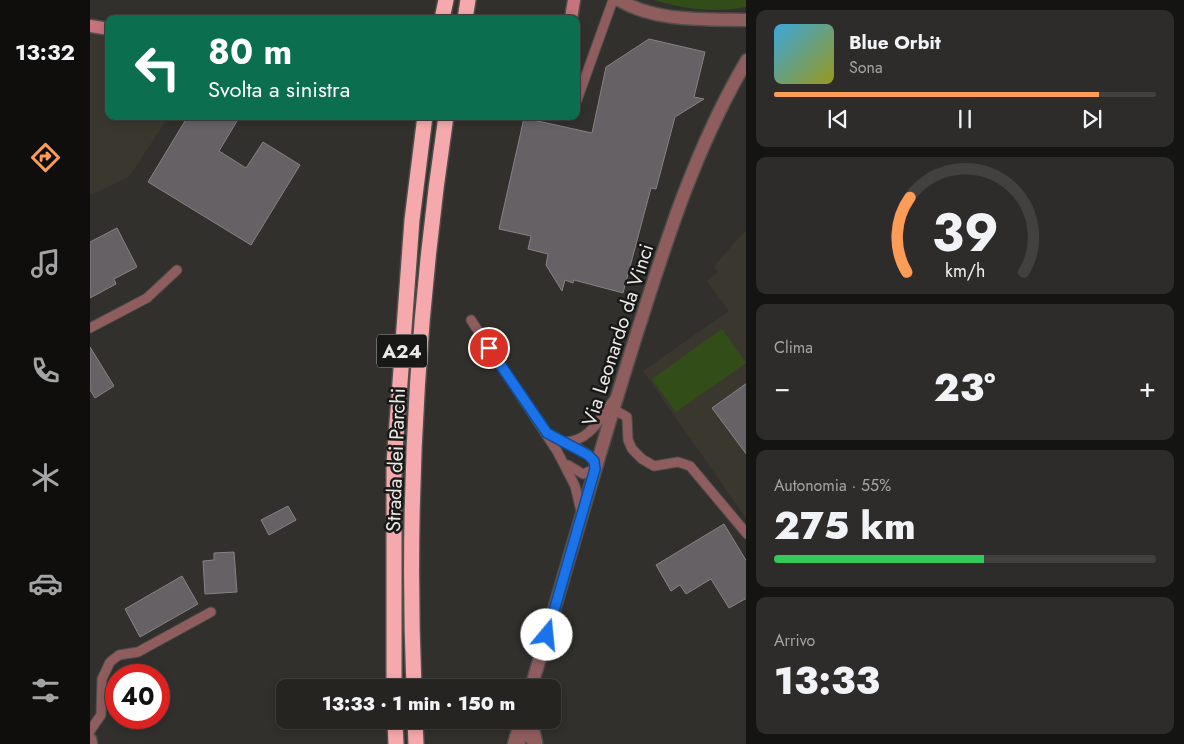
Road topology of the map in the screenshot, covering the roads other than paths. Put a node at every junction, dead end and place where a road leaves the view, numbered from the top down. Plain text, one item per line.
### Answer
1 (446, 0) edge
2 (468, 0) edge
3 (574, 0) edge
4 (613, 0) edge
5 (619, 0) edge
6 (443, 15) edge
7 (466, 15) edge
8 (572, 15) edge
9 (746, 20) edge
10 (90, 26) edge
11 (105, 28) edge
12 (746, 60) edge
13 (580, 92) edge
14 (424, 120) edge
15 (445, 120) edge
16 (177, 270) dead end
17 (470, 320) dead end
18 (90, 328) edge
19 (618, 393) junction
20 (614, 409) junction
21 (545, 430) junction
22 (558, 440) junction
23 (557, 451) junction
24 (595, 469) junction
25 (582, 517) junction
26 (746, 534) edge
27 (211, 612) dead end
28 (394, 679) edge
29 (414, 679) edge
30 (534, 679) edge
31 (395, 729) edge
32 (416, 729) edge
33 (519, 729) edge
34 (533, 729) edge
35 (90, 731) edge
36 (90, 739) edge
37 (517, 742) edge
38 (536, 743) edge
39 (91, 744) edge
40 (396, 744) edge
41 (416, 744) edge

1 - 6 highway
2 - 7 highway
3 - 8 main road
4 - 13 lane
5 - 9 street
10 - 11 main road
12 - 19 street, Via Leonardo da Vinci
14 - 28 highway, Strada dei Parchi / A24
15 - 29 highway, Strada dei Parchi / A24
16 - 18 lane
17 - 21 lane
19 - 20 street, Via Leonardo da Vinci
19 - 22 lane
20 - 24 street, Via Leonardo da Vinci
20 - 26 lane
21 - 22 lane
21 - 23 lane
22 - 24 lane
23 - 24 lane
23 - 25 lane
24 - 25 street, Via Leonardo da Vinci
25 - 30 street, Via Leonardo da Vinci
27 - 35 lane
31 - 40 highway
32 - 41 highway
33 - 37 street
34 - 38 street
36 - 39 street
37 - 38 street

